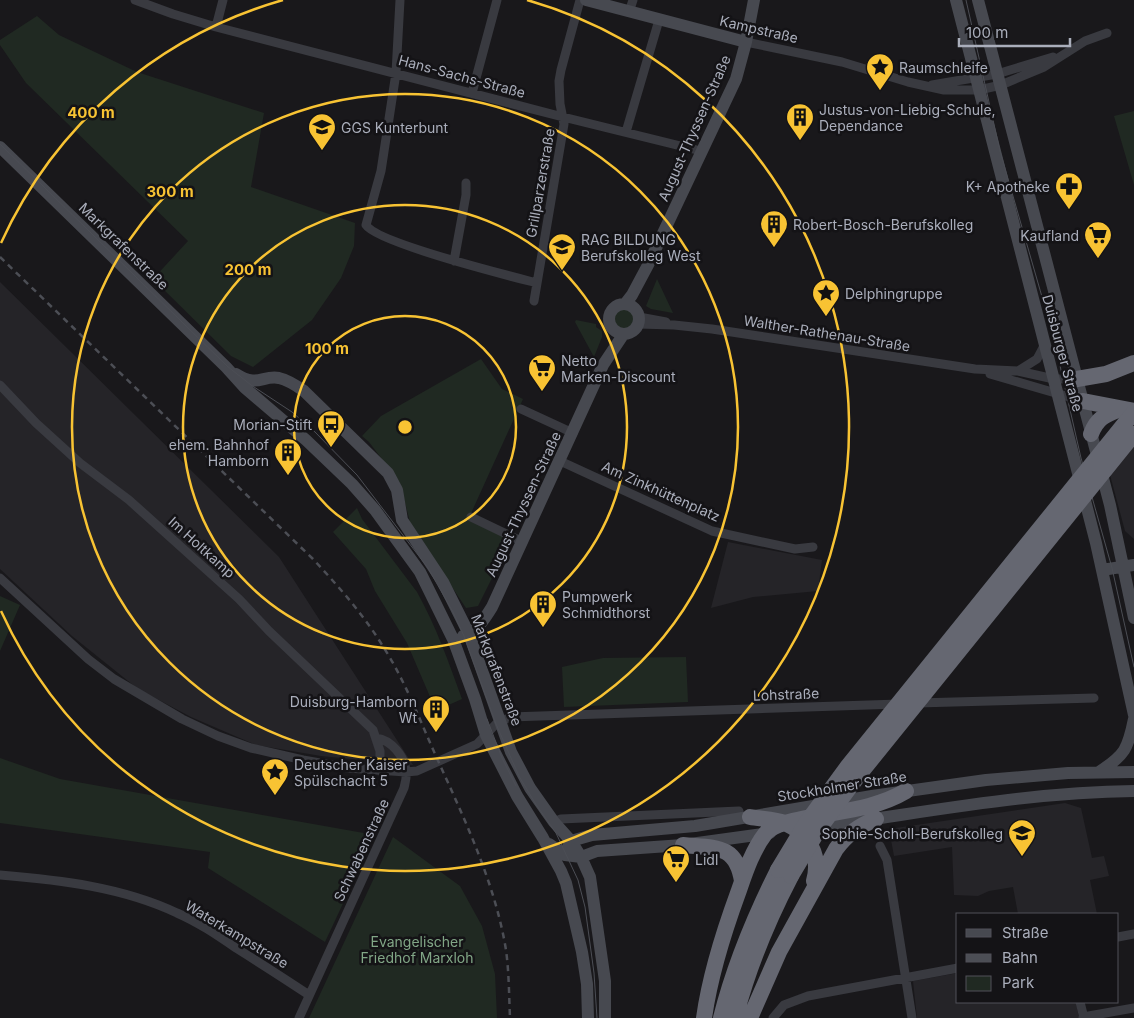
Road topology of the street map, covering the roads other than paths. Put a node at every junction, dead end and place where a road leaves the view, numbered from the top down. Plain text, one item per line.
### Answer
1 (135, 0) edge
2 (223, 0) edge
3 (400, 0) edge
4 (497, 0) edge
5 (580, 0) edge
6 (586, 0) edge
7 (754, 0) edge
8 (956, 0) edge
9 (978, 0) edge
10 (631, 6) edge
11 (658, 20) junction
12 (216, 27) junction
13 (1107, 33) dead end
14 (746, 42) junction
15 (396, 73) junction
16 (999, 80) junction
17 (977, 84) junction
18 (472, 93) junction
19 (563, 117) junction
20 (626, 132) junction
21 (0, 147) edge
22 (701, 151) junction
23 (466, 183) dead end
24 (454, 261) junction
25 (537, 283) junction
26 (534, 301) dead end
27 (634, 314) junction
28 (618, 332) junction
29 (1045, 344) junction
30 (1134, 363) edge
31 (226, 367) junction
32 (975, 369) junction
33 (1018, 371) junction
34 (1054, 378) junction
35 (1076, 379) junction
36 (0, 385) edge
37 (1058, 394) junction
38 (1082, 401) junction
39 (521, 409) dead end
40 (1129, 411) edge
41 (573, 433) junction
42 (1091, 434) junction
43 (1134, 434) edge
44 (560, 461) junction
45 (471, 517) dead end
46 (522, 542) junction
47 (812, 547) dead end
48 (1129, 566) edge
49 (1102, 570) junction
50 (0, 578) edge
51 (1134, 618) edge
52 (469, 634) junction
53 (453, 639) junction
54 (1094, 698) dead end
55 (1134, 715) edge
56 (1134, 719) edge
57 (500, 721) junction
58 (486, 735) junction
59 (376, 738) junction
60 (380, 771) junction
61 (406, 772) junction
62 (1097, 772) junction
63 (1134, 772) edge
64 (906, 790) junction
65 (1134, 791) edge
66 (744, 814) junction
67 (876, 819) junction
68 (554, 822) junction
69 (790, 826) junction
70 (766, 834) junction
71 (544, 838) junction
72 (571, 841) junction
73 (683, 845) junction
74 (880, 846) dead end
75 (567, 856) junction
76 (581, 857) junction
77 (561, 871) junction
78 (784, 873) junction
79 (0, 875) edge
80 (742, 882) junction
81 (809, 898) junction
82 (1134, 934) edge
83 (1119, 937) edge
84 (956, 968) edge
85 (906, 978) junction
86 (309, 995) junction
87 (1080, 1003) edge
88 (1134, 1008) edge
89 (299, 1018) edge
90 (588, 1018) edge
91 (606, 1018) edge
92 (704, 1018) edge
93 (721, 1018) edge
94 (736, 1018) edge
95 (750, 1018) edge
96 (773, 1018) edge
97 (912, 1018) edge
98 (1083, 1018) edge

1 - 12 street, Hans-Sachs-Straße
2 - 12 street
3 - 15 street
4 - 18 street
5 - 19 street, Grillparzerstraße
6 - 10 main road, Kampstraße
7 - 14 main road, August-Thyssen-Straße
8 - 17 main road, Duisburger Straße
9 - 16 main road, Duisburger Straße
10 - 11 main road, Kampstraße
11 - 14 main road, Kampstraße
11 - 20 street
12 - 15 street, Hans-Sachs-Straße
13 - 16 street, Kampstraße
14 - 17 street, Kampstraße
14 - 22 main road, August-Thyssen-Straße
15 - 18 street, Hans-Sachs-Straße
15 - 24 street
16 - 17 street, Kampstraße
16 - 35 main road, Duisburger Straße
17 - 29 main road, Duisburger Straße
18 - 19 street, Hans-Sachs-Straße
19 - 20 street, Hans-Sachs-Straße
19 - 25 street, Grillparzerstraße
20 - 22 street, Hans-Sachs-Straße
21 - 31 main road, Markgrafenstraße
22 - 27 main road, August-Thyssen-Straße
23 - 24 street
24 - 25 street
25 - 26 street, Grillparzerstraße
27 - 28 main road
27 - 28 main road
27 - 32 street, Walther-Rathenau-Straße
28 - 41 main road, August-Thyssen-Straße
29 - 33 street
29 - 34 main road, Duisburger Straße
30 - 35 highway
31 - 52 main road, Markgrafenstraße
31 - 53 main road, Markgrafenstraße
32 - 33 street, Walther-Rathenau-Straße
32 - 37 street, Walther-Rathenau-Straße
33 - 34 street, Walther-Rathenau-Straße
34 - 35 street, Walther-Rathenau-Straße
34 - 37 main road, Duisburger Straße
35 - 38 main road, Duisburger Straße
36 - 59 street, Im Holtkamp
37 - 38 street, Walther-Rathenau-Straße
37 - 49 main road, Duisburger Straße
38 - 40 highway
38 - 42 main road, Duisburger Straße
39 - 41 street
40 - 42 highway
40 - 78 highway, bridge
41 - 44 main road, August-Thyssen-Straße
42 - 48 main road, Duisburger Straße
43 - 78 highway, bridge
44 - 46 main road, August-Thyssen-Straße
44 - 47 street, Am Zinkhüttenplatz
45 - 46 street
46 - 52 main road, August-Thyssen-Straße
48 - 49 main road
48 - 51 main road, Duisburger Straße
49 - 55 main road, Duisburger Straße
50 - 60 street
52 - 53 main road, August-Thyssen-Straße
52 - 57 main road, Markgrafenstraße
53 - 58 main road, Markgrafenstraße
54 - 57 street, Lohstraße
56 - 62 main road
57 - 58 street
57 - 68 main road, Markgrafenstraße
58 - 61 street
58 - 71 main road, Markgrafenstraße
59 - 60 street, Im Holtkamp
59 - 61 street, Im Holtkamp
60 - 61 street
61 - 86 street, Schwabenstraße
62 - 63 main road, Stockholmer Straße
62 - 64 main road, Stockholmer Straße
64 - 66 main road, Stockholmer Straße
64 - 69 highway
65 - 67 main road
66 - 68 street, Stockholmer Straße
66 - 69 highway
66 - 72 main road, Stockholmer Straße
67 - 69 main road
67 - 81 highway
68 - 72 main road, Markgrafenstraße
69 - 70 highway
69 - 81 highway
70 - 73 main road
70 - 80 highway
71 - 75 main road
71 - 77 main road, Markgrafenstraße
72 - 75 main road
72 - 76 main road, Markgrafenstraße
73 - 76 main road
73 - 80 highway
74 - 85 street
75 - 76 main road
75 - 77 main road
76 - 91 main road, Markgrafenstraße
77 - 90 main road, Markgrafenstraße
78 - 93 highway
78 - 94 highway
79 - 86 street, Waterkampstraße
80 - 92 highway
81 - 95 highway
82 - 83 street
84 - 85 street
85 - 96 street
85 - 97 street
86 - 89 street, Schwabenstraße
87 - 98 street
88 - 98 street

